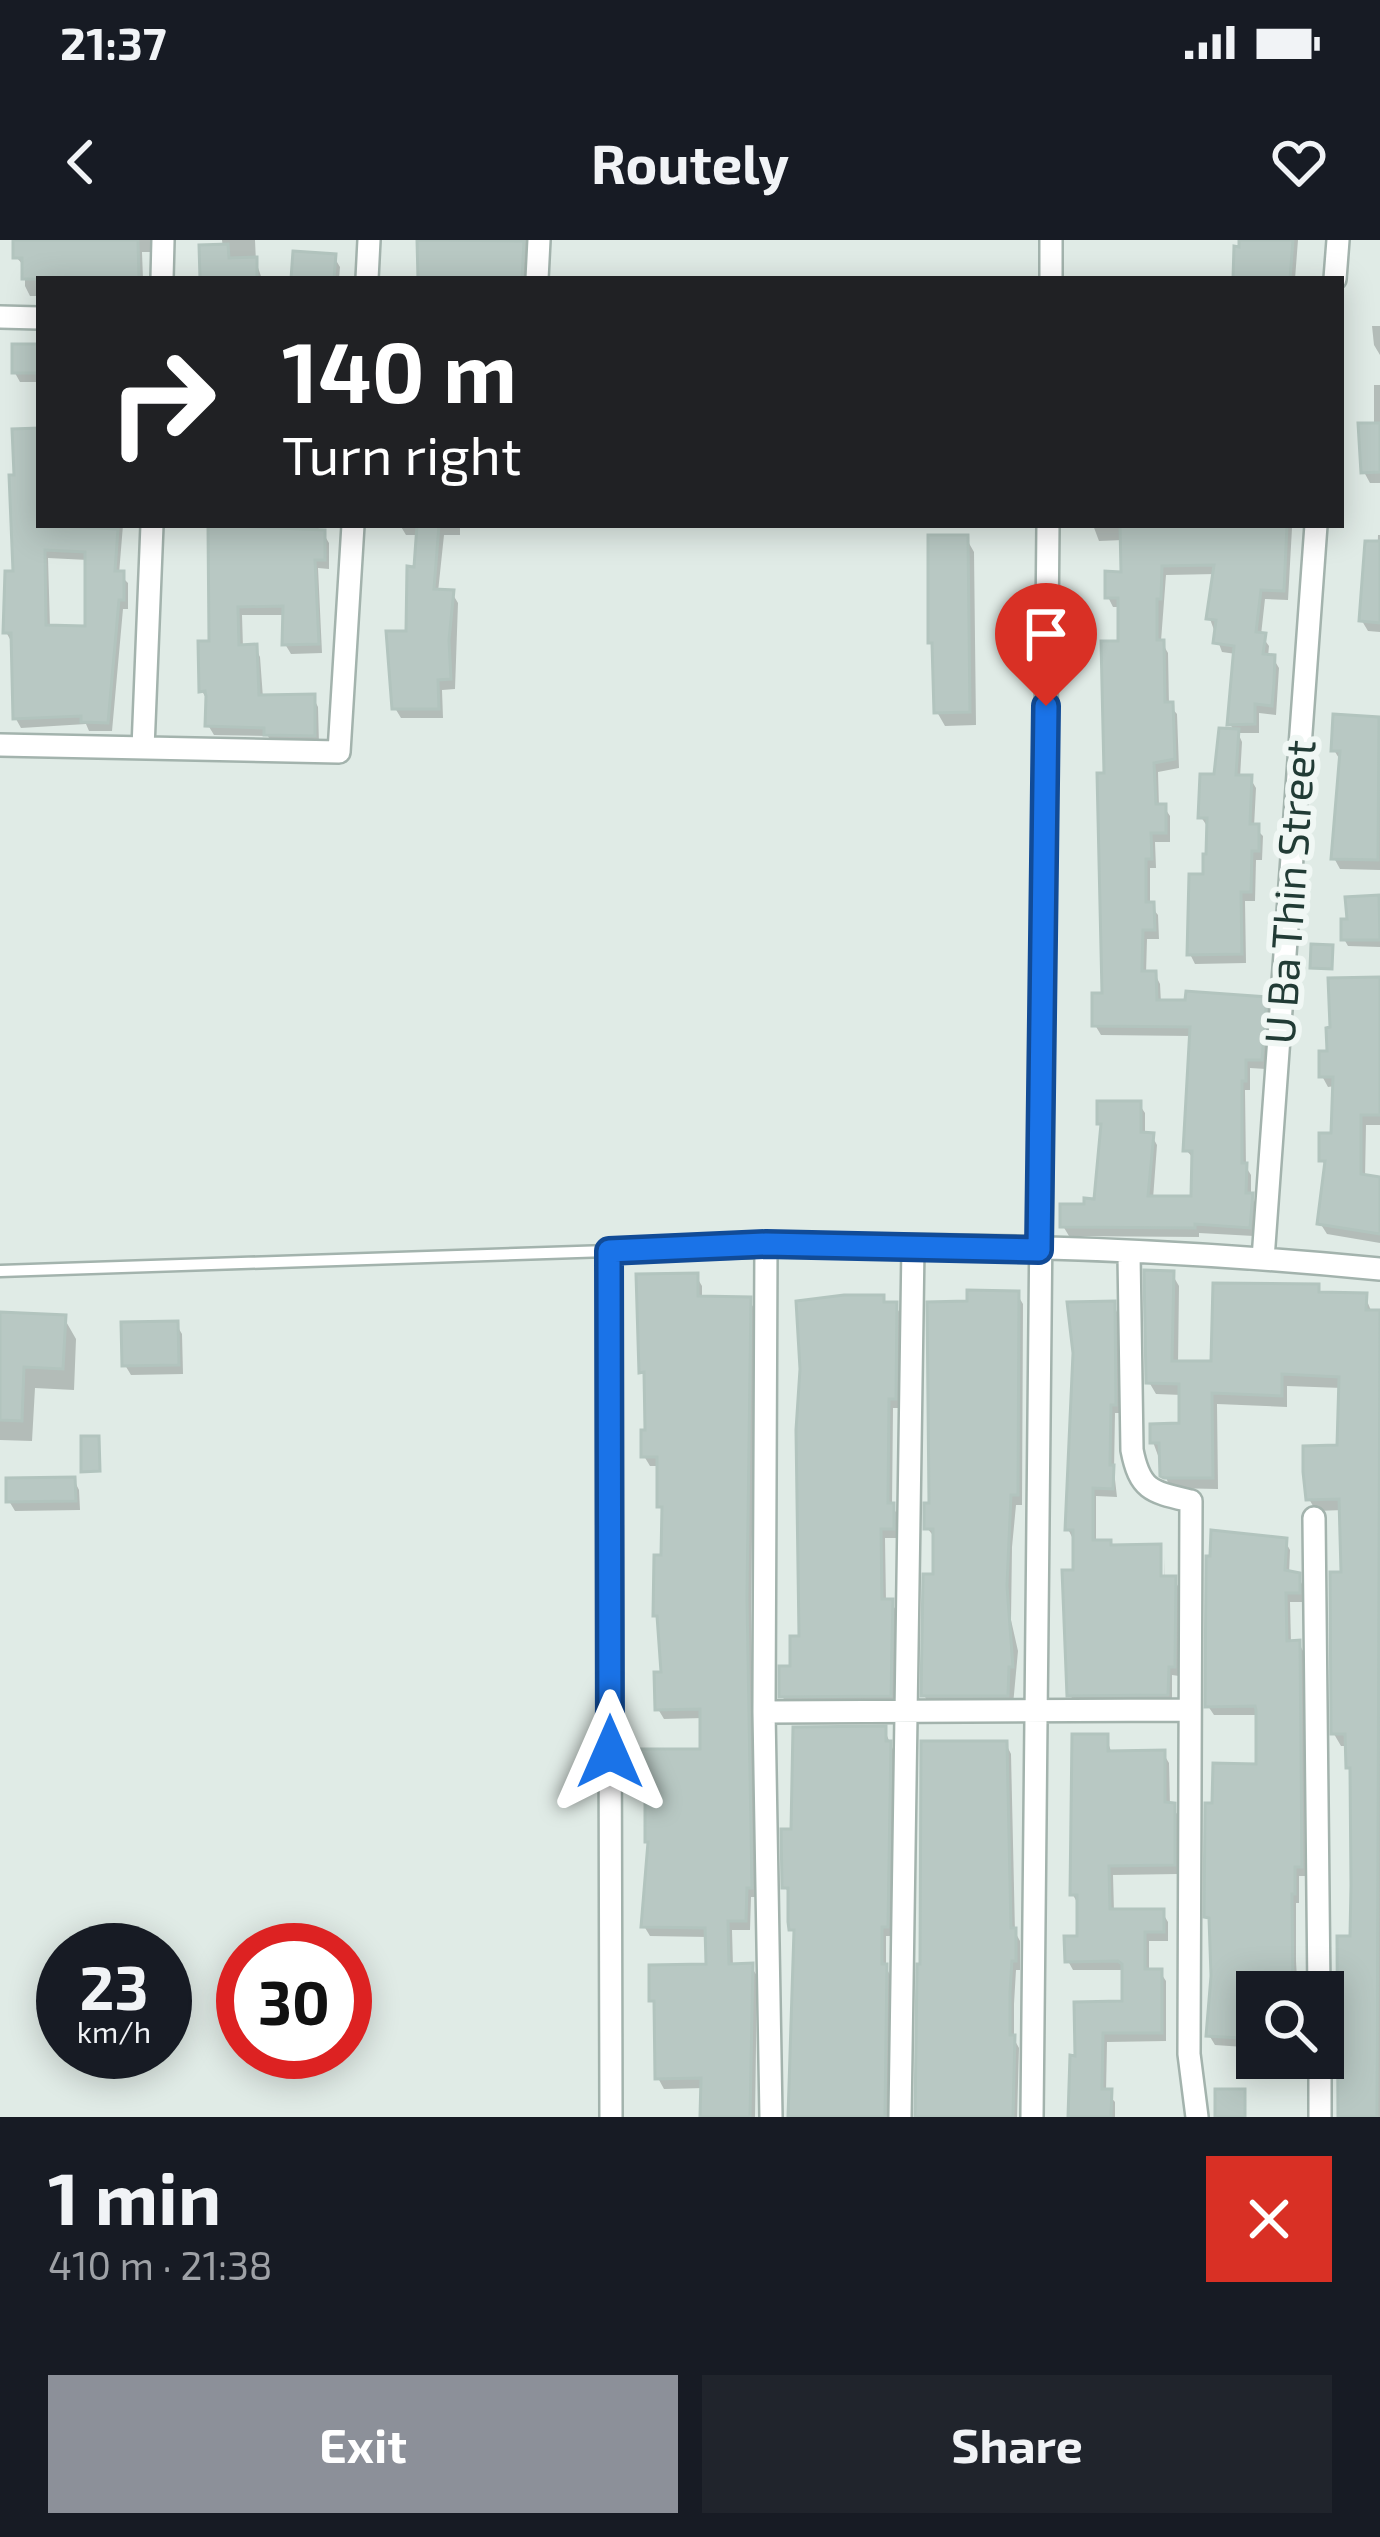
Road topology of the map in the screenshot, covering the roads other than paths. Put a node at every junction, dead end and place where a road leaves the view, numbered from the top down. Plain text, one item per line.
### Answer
1 (164, 240) edge
2 (369, 240) edge
3 (538, 240) edge
4 (1052, 240) edge
5 (1338, 240) edge
6 (162, 276) edge
7 (367, 276) edge
8 (537, 276) edge
9 (1051, 276) edge
10 (1335, 276) edge
11 (0, 317) edge
12 (36, 318) edge
13 (152, 528) edge
14 (353, 528) edge
15 (1048, 528) edge
16 (1316, 528) edge
17 (0, 745) edge
18 (143, 748) junction
19 (766, 1244) junction
20 (913, 1246) junction
21 (1039, 1250) junction
22 (609, 1251) junction
23 (1129, 1254) junction
24 (1263, 1258) junction
25 (1380, 1269) edge
26 (0, 1271) edge
27 (1314, 1518) dead end
28 (1188, 1710) junction
29 (906, 1711) junction
30 (764, 1712) junction
31 (1037, 1713) junction
32 (1319, 1971) edge
33 (1319, 2079) edge
34 (611, 2117) edge
35 (771, 2117) edge
36 (900, 2117) edge
37 (1032, 2117) edge
38 (1198, 2117) edge
39 (1320, 2117) edge

1 - 6 street
2 - 7 street
3 - 8 street
4 - 9 street
5 - 10 street
11 - 12 street
13 - 18 street
14 - 18 street
15 - 21 street
16 - 24 street, U Ba Thin Street
17 - 18 street
19 - 20 street
19 - 22 street
19 - 30 street
20 - 21 street
20 - 29 street
21 - 23 street
21 - 31 street
22 - 26 lane
22 - 34 street
23 - 24 street
23 - 28 street
24 - 25 street
27 - 32 street
28 - 31 street
28 - 38 street
29 - 30 street
29 - 31 street
29 - 36 street
30 - 35 street
31 - 37 street
33 - 39 street

